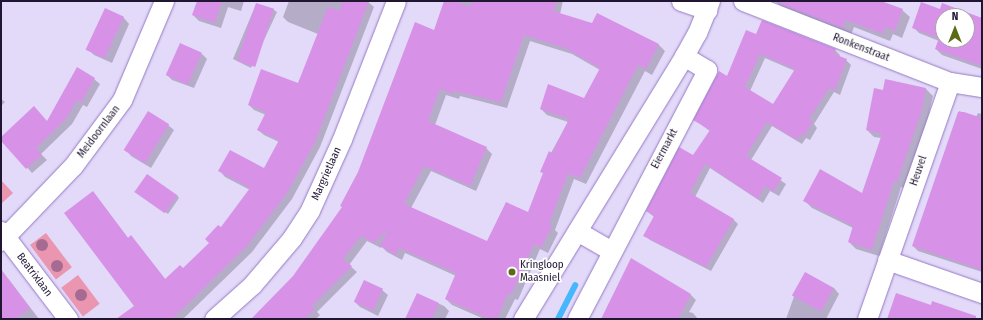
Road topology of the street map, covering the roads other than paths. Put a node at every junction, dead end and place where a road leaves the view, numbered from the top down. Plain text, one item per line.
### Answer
1 (164, 1) edge
2 (396, 1) edge
3 (681, 1) edge
4 (743, 1) edge
5 (709, 5) edge
6 (684, 56) junction
7 (950, 82) junction
8 (982, 86) edge
9 (577, 231) junction
10 (3, 236) edge
11 (611, 251) junction
12 (887, 260) junction
13 (982, 293) edge
14 (68, 319) edge
15 (214, 319) edge
16 (524, 319) edge
17 (577, 319) edge
18 (867, 319) edge

1 - 10 street, Meidoornlaan
2 - 15 street, Margrietlaan
3 - 5 street
4 - 7 street, Ronkenstraat
5 - 6 street
6 - 9 street
6 - 11 street, Eiermarkt
7 - 8 street, Ronkenstraat
7 - 12 street, Heuvel
9 - 11 street
9 - 16 street
10 - 14 street, Beatrixlaan
11 - 17 street, Eiermarkt
12 - 13 street
12 - 18 street, Heuvel

